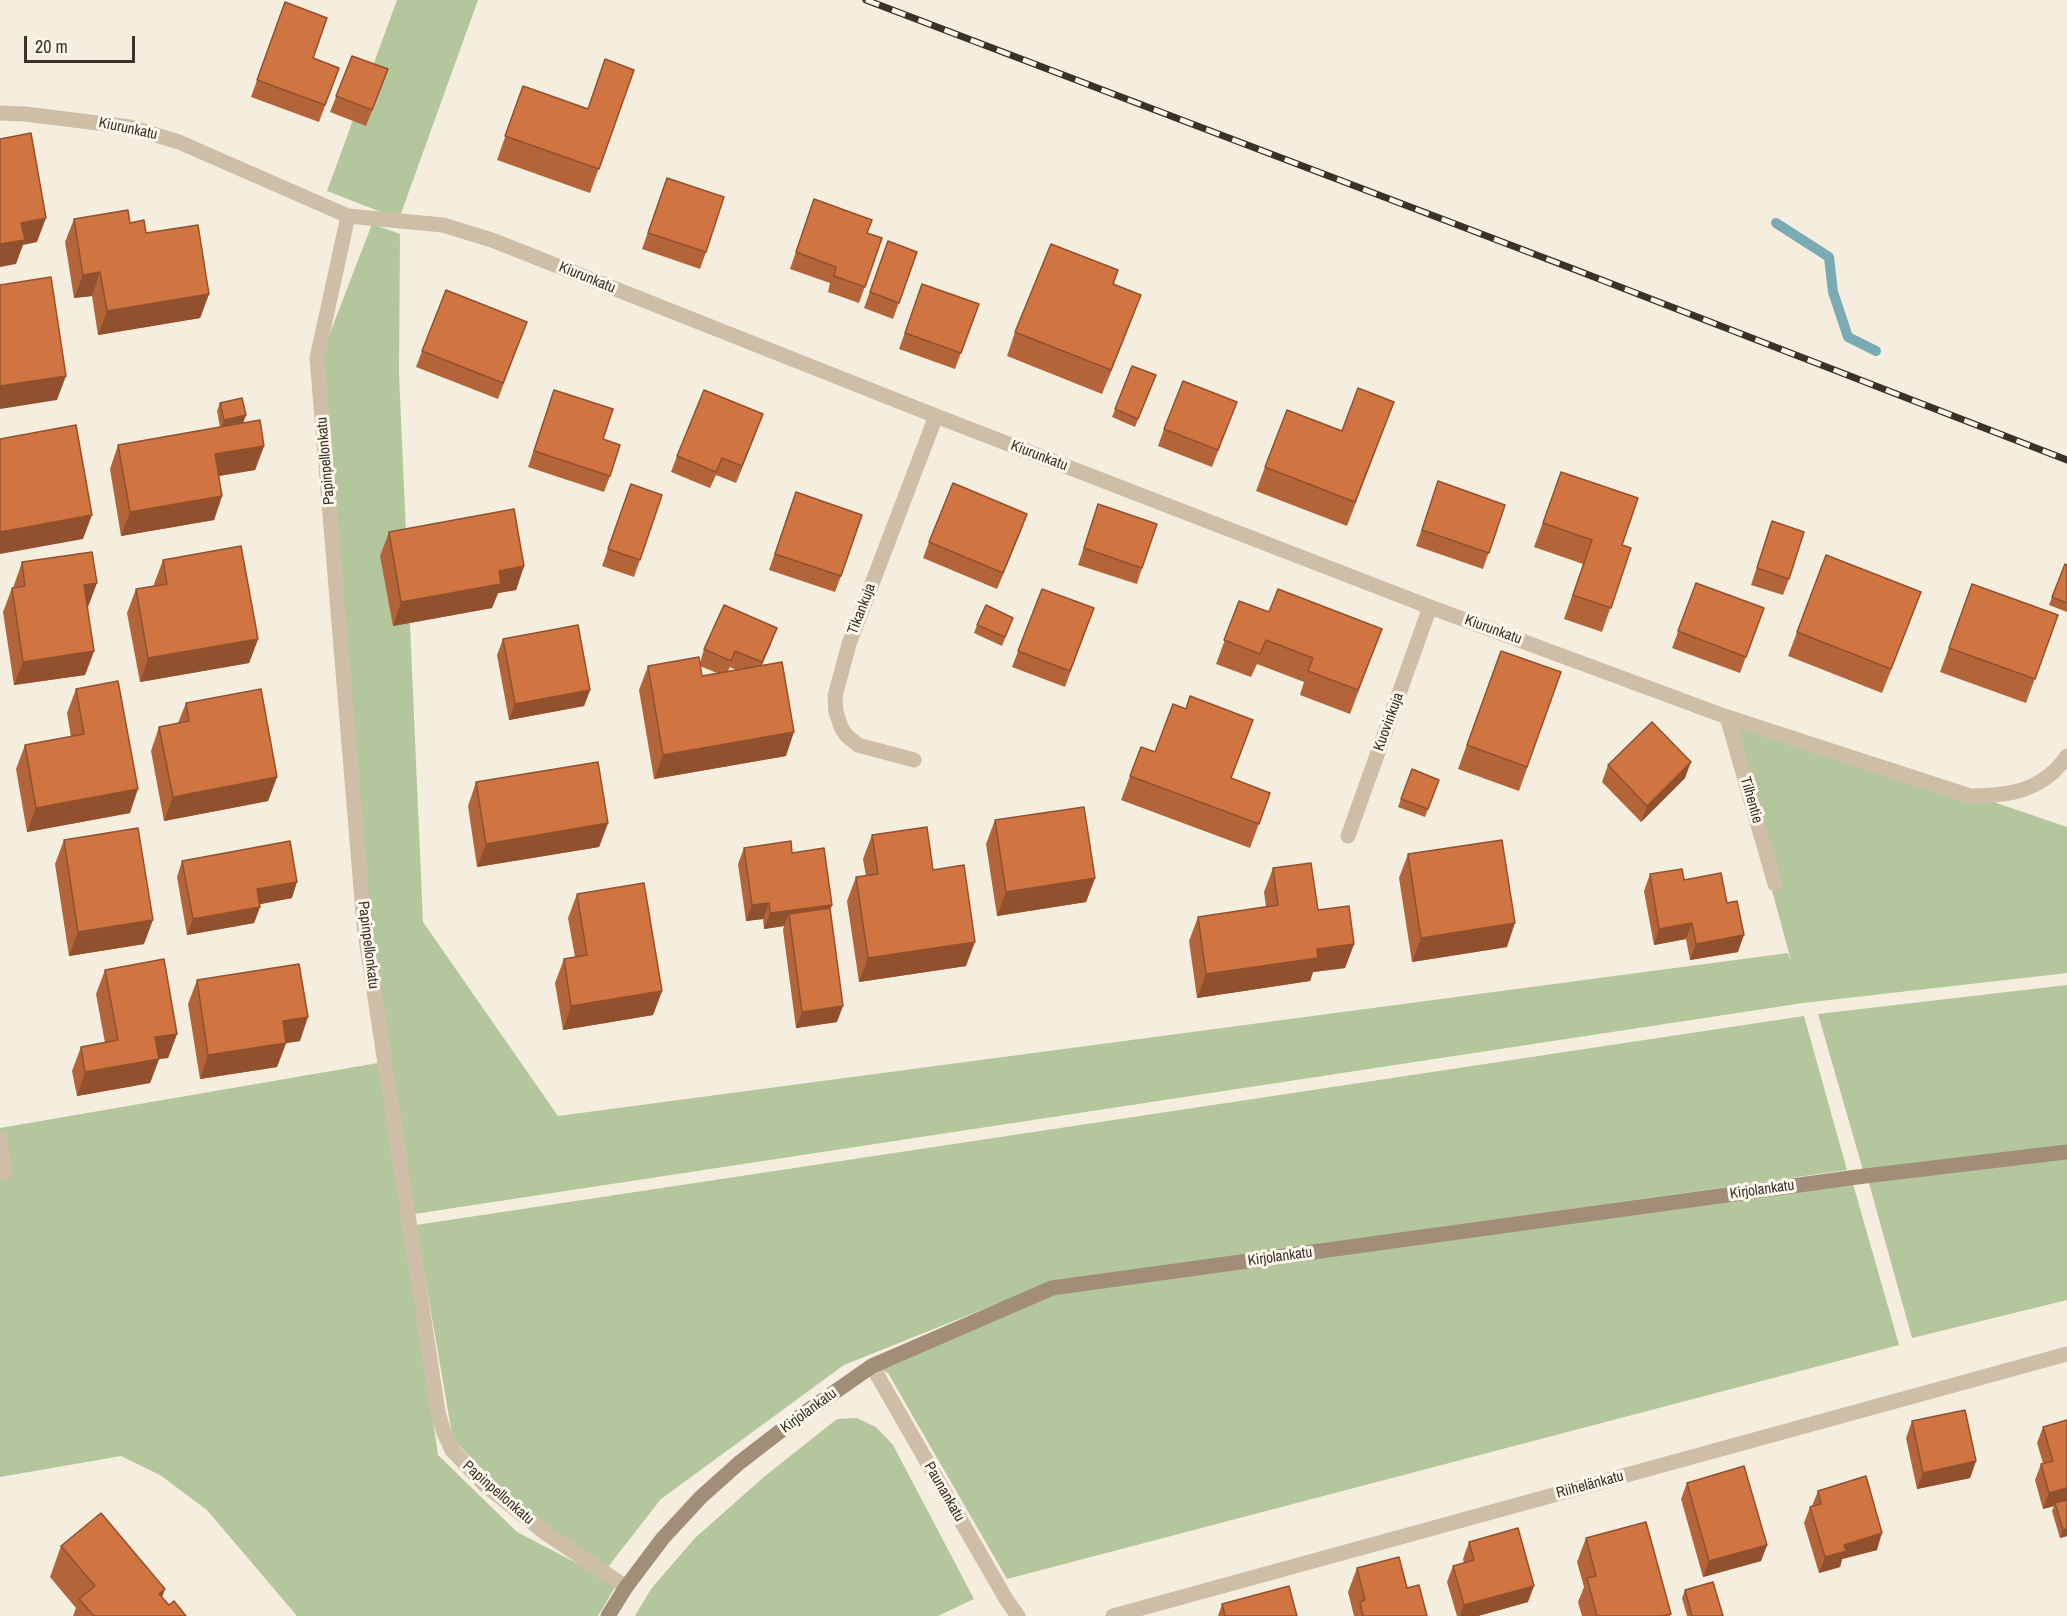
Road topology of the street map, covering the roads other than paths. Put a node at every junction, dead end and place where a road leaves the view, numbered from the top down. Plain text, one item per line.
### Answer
1 (0, 113) edge
2 (348, 216) junction
3 (936, 416) junction
4 (1430, 607) junction
5 (1727, 717) junction
6 (2067, 756) edge
7 (914, 760) dead end
8 (1348, 836) dead end
9 (1775, 884) dead end
10 (0, 1139) edge
11 (2067, 1152) edge
12 (5, 1173) dead end
13 (2067, 1354) edge
14 (872, 1366) junction
15 (626, 1587) junction
16 (608, 1616) edge
17 (1018, 1616) edge
18 (1113, 1616) edge

1 - 2 street, Kiurunkatu
2 - 3 street, Kiurunkatu
2 - 15 street, Papinpellonkatu
3 - 4 street, Kiurunkatu
3 - 7 street, Tikankuja
4 - 5 street, Kiurunkatu
4 - 8 street, Kuovinkuja
5 - 6 street, Kiurunkatu
5 - 9 street, Tilhentie
10 - 12 street
11 - 14 main road, Kirjolankatu
13 - 18 street, Riihelänkatu
14 - 15 main road, Kirjolankatu
14 - 17 street, Paunankatu
15 - 16 main road, Kirjolankatu

